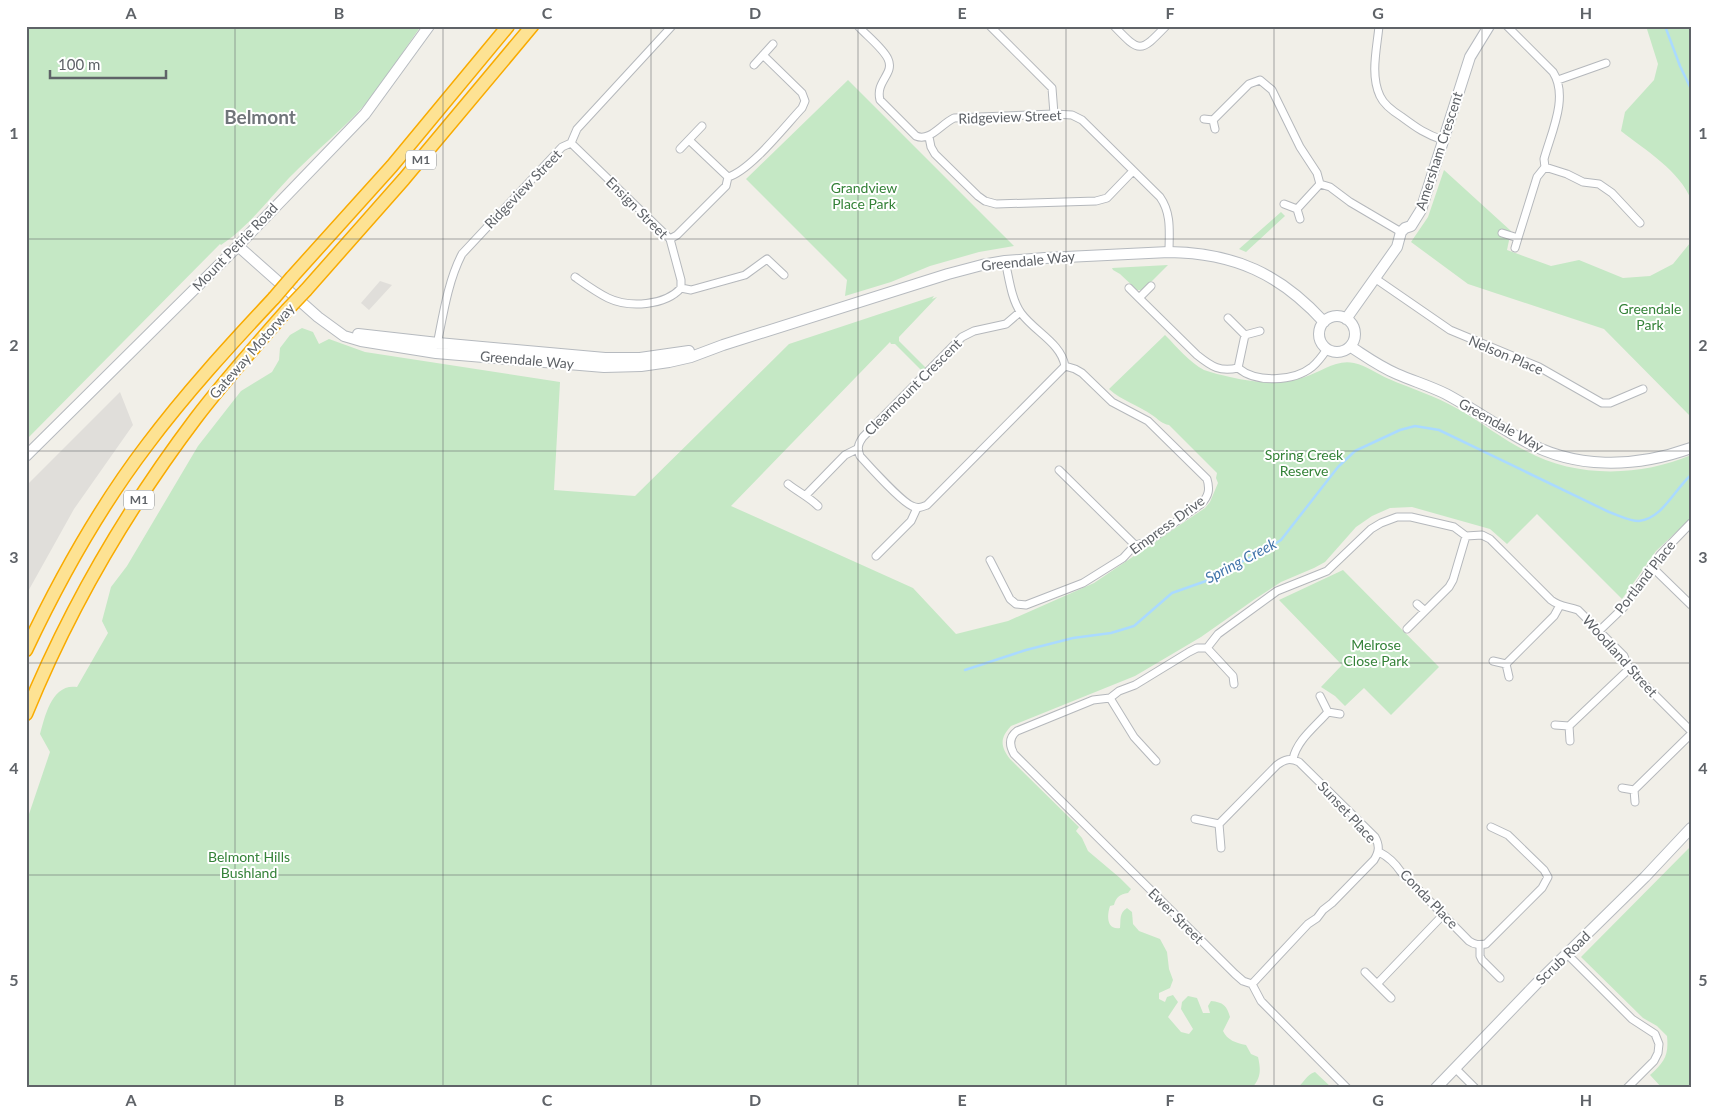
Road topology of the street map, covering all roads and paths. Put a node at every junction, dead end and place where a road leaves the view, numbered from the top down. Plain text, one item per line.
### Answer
1 (429, 26) edge
2 (508, 26) edge
3 (532, 26) edge
4 (672, 26) edge
5 (858, 26) edge
6 (990, 26) edge
7 (1114, 26) edge
8 (1166, 26) edge
9 (1379, 26) edge
10 (1489, 26) edge
11 (1507, 26) edge
12 (773, 44) dead end
13 (763, 55) junction
14 (1606, 63) dead end
15 (754, 65) dead end
16 (1558, 80) junction
17 (1054, 114) junction
18 (1204, 119) dead end
19 (1213, 120) junction
20 (702, 126) dead end
21 (1215, 129) dead end
22 (929, 136) junction
23 (689, 140) junction
24 (1443, 140) junction
25 (571, 143) junction
26 (680, 149) dead end
27 (1545, 167) junction
28 (1133, 171) junction
29 (728, 177) junction
30 (1320, 184) junction
31 (1284, 204) dead end
32 (1297, 209) junction
33 (1300, 219) dead end
34 (1640, 223) dead end
35 (1401, 232) junction
36 (1502, 233) dead end
37 (1518, 238) junction
38 (670, 239) junction
39 (238, 246) junction
40 (1516, 248) dead end
41 (1169, 252) junction
42 (1005, 261) junction
43 (784, 275) dead end
44 (575, 277) dead end
45 (1376, 279) junction
46 (1152, 286) dead end
47 (681, 288) junction
48 (1129, 288) dead end
49 (1139, 298) junction
50 (1020, 312) junction
51 (1228, 318) dead end
52 (1346, 319) junction
53 (1324, 322) junction
54 (1260, 331) dead end
55 (1245, 335) junction
56 (1351, 347) junction
57 (437, 348) junction
58 (1327, 349) junction
59 (1065, 366) junction
60 (1238, 368) junction
61 (1643, 389) dead end
62 (1691, 448) edge
63 (858, 449) junction
64 (26, 456) edge
65 (1059, 470) dead end
66 (788, 484) dead end
67 (806, 495) junction
68 (818, 506) dead end
69 (917, 508) junction
70 (1691, 523) edge
71 (1466, 536) junction
72 (1135, 546) junction
73 (876, 556) dead end
74 (990, 560) dead end
75 (1652, 567) junction
76 (1418, 604) dead end
77 (1691, 605) edge
78 (1559, 606) junction
79 (1425, 611) junction
80 (1407, 630) dead end
81 (1599, 631) junction
82 (1208, 648) junction
83 (26, 650) edge
84 (1493, 661) dead end
85 (1506, 664) junction
86 (1629, 669) junction
87 (1509, 677) dead end
88 (1234, 684) dead end
89 (1320, 696) dead end
90 (1110, 698) junction
91 (1328, 712) junction
92 (26, 714) edge
93 (1340, 714) dead end
94 (1555, 725) dead end
95 (1569, 726) junction
96 (1691, 732) edge
97 (1570, 741) dead end
98 (1293, 759) junction
99 (1156, 761) dead end
100 (1622, 788) dead end
101 (1634, 790) junction
102 (1635, 802) dead end
103 (1196, 820) dead end
104 (1219, 824) junction
105 (1491, 827) dead end
106 (1691, 828) edge
107 (1221, 848) dead end
108 (1378, 852) junction
109 (1443, 915) junction
110 (1480, 945) junction
111 (1567, 954) junction
112 (1365, 972) dead end
113 (1500, 978) dead end
114 (1252, 984) junction
115 (1377, 984) junction
116 (1392, 998) dead end
117 (1455, 1068) junction
118 (1347, 1088) edge
119 (1436, 1088) edge
120 (1475, 1088) edge
121 (1627, 1088) edge

1 - 39 street, Mount Petrie Road
2 - 83 highway, Gateway Motorway / M1, bridge
3 - 92 highway, Gateway Motorway / M1, bridge
4 - 25 street, Ridgeview Street
5 - 22 street
6 - 17 street
7 - 8 street
9 - 24 street
10 - 24 street, Amersham Crescent
11 - 16 street
12 - 13 street
13 - 15 street
13 - 29 street
14 - 16 street
16 - 27 street
17 - 22 street, Ridgeview Street
17 - 28 street, Ridgeview Street
18 - 19 street
19 - 21 street
19 - 30 street
20 - 23 street
22 - 28 street
23 - 26 street
23 - 29 street
24 - 35 street, Amersham Crescent
25 - 38 street, Ensign Street
25 - 57 street, Ridgeview Street
27 - 34 street
27 - 37 street
28 - 41 street, Ridgeview Street
29 - 38 street
30 - 32 street
30 - 35 street
31 - 32 street
32 - 33 street
35 - 45 street, Amersham Crescent
36 - 37 street
37 - 40 street
38 - 47 street, Ensign Street
39 - 57 street, Greendale Way
39 - 64 street, Mount Petrie Road
41 - 42 street, Greendale Way
41 - 53 street, Greendale Way
42 - 50 street
42 - 57 street, Greendale Way
43 - 47 street
44 - 47 street
45 - 52 street, Amersham Crescent
45 - 61 street, Nelson Place
46 - 49 street
48 - 49 street
49 - 60 street
50 - 59 street
50 - 63 street, Clearmount Crescent
51 - 55 street
52 - 53 street
52 - 56 street
53 - 58 street
54 - 55 street
55 - 60 street
56 - 58 street
56 - 62 street, Greendale Way
58 - 60 street
59 - 69 street
59 - 72 street, Empress Drive
63 - 67 street
63 - 69 street, Clearmount Crescent
65 - 72 street
66 - 67 street
67 - 68 street
69 - 73 street
70 - 75 street, Portland Place
71 - 78 street, Woodland Street
71 - 79 street
71 - 82 street, Woodland Street
72 - 74 street, Empress Drive
75 - 77 street
75 - 81 street, Portland Place
76 - 79 street
78 - 81 street, Woodland Street
78 - 85 street
79 - 80 street
81 - 86 street, Woodland Street
82 - 88 street
82 - 90 street
84 - 85 street
85 - 87 street
86 - 95 street
86 - 96 street, Woodland Street
89 - 91 street
90 - 99 street
90 - 114 street, Ewer Street
91 - 93 street
91 - 98 street
94 - 95 street
95 - 97 street
96 - 101 street
98 - 104 street
98 - 108 street, Sunset Place
100 - 101 street
101 - 102 street
103 - 104 street
104 - 107 street
105 - 110 street
106 - 111 street, Scrub Road
108 - 109 street, Conda Place
108 - 114 street, Sunset Place
109 - 110 street, Conda Place
109 - 115 street
110 - 113 street
111 - 117 street, Scrub Road
111 - 121 street
112 - 115 street
114 - 118 street, Ewer Street
115 - 116 street
117 - 119 street, Scrub Road
117 - 120 street

